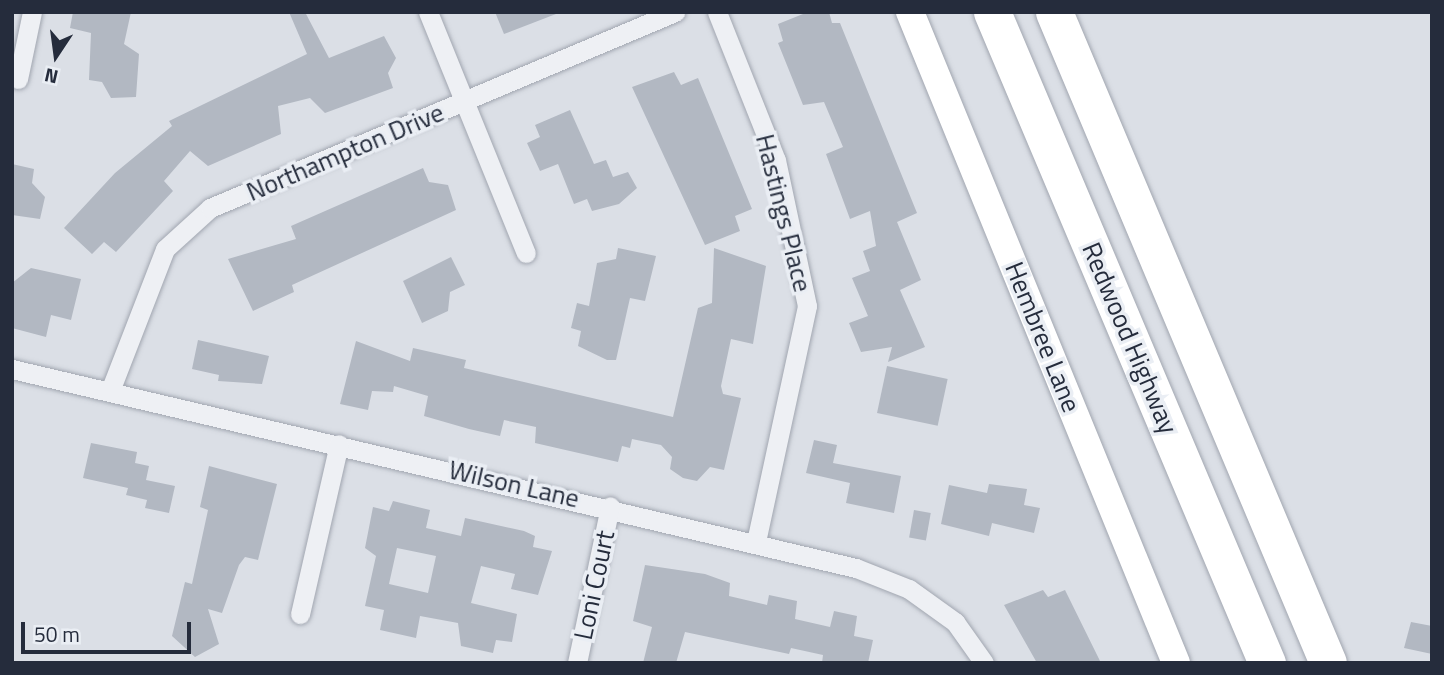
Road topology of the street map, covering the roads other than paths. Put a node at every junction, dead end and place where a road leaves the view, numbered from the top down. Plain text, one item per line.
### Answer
1 (32, 12) edge
2 (428, 12) edge
3 (675, 12) edge
4 (717, 12) edge
5 (910, 12) edge
6 (992, 12) edge
7 (1055, 12) edge
8 (18, 79) dead end
9 (463, 103) junction
10 (526, 253) dead end
11 (12, 369) edge
12 (110, 391) junction
13 (339, 444) junction
14 (610, 506) junction
15 (755, 542) junction
16 (300, 614) dead end
17 (577, 663) edge
18 (984, 663) edge
19 (1176, 663) edge
20 (1267, 663) edge
21 (1328, 663) edge

1 - 8 street
2 - 9 street
3 - 9 street, Northampton Drive
4 - 15 street, Hastings Place
5 - 19 street, Hembree Lane
6 - 20 highway, Redwood Highway
7 - 21 highway
9 - 10 street
9 - 12 street, Northampton Drive
11 - 12 street, Wilson Lane
12 - 13 street, Wilson Lane
13 - 14 street, Wilson Lane
13 - 16 street
14 - 15 street, Wilson Lane
14 - 17 street, Loni Court
15 - 18 street, Wilson Lane

